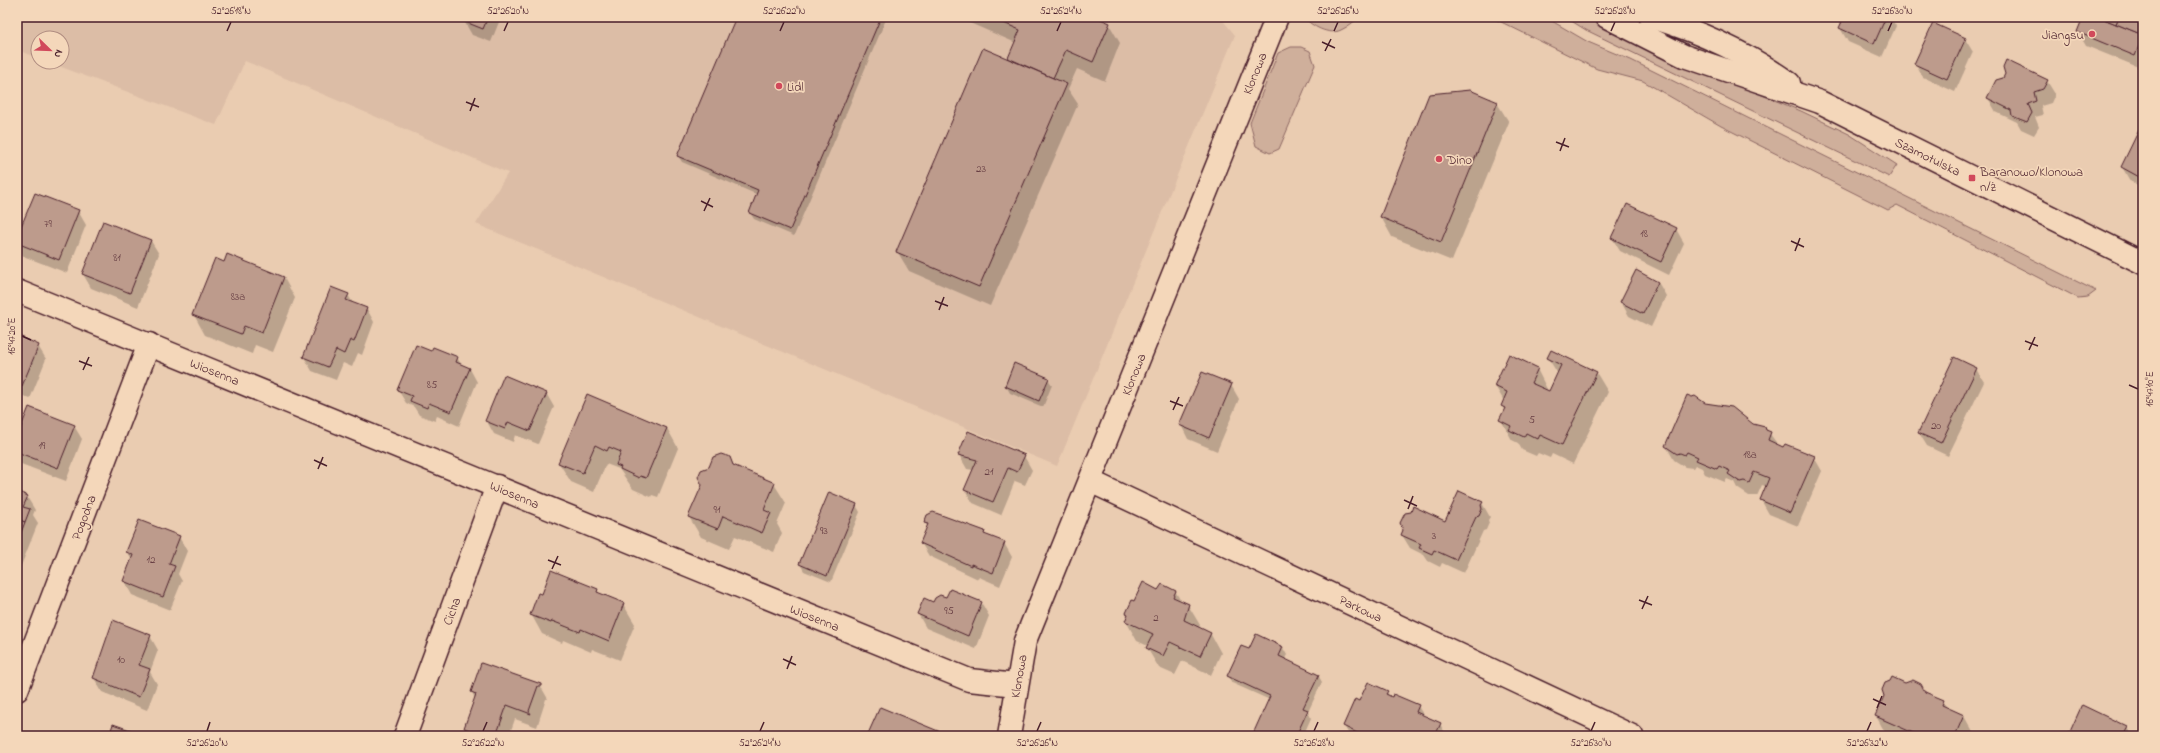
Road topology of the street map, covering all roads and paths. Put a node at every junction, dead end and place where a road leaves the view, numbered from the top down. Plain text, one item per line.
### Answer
1 (1277, 17) edge
2 (1607, 17) edge
3 (1651, 17) edge
4 (1820, 102) junction
5 (2143, 263) edge
6 (17, 291) edge
7 (149, 344) junction
8 (1090, 481) junction
9 (497, 486) junction
10 (1016, 685) junction
11 (17, 690) edge
12 (405, 736) edge
13 (1009, 736) edge
14 (1632, 736) edge

1 - 8 street, Klonowa
2 - 4 street, Szamotulska
3 - 4 street, Szamotulska
4 - 5 street, Szamotulska
6 - 7 street, Wiosenna
7 - 9 street, Wiosenna
7 - 11 street, Pogodna
8 - 10 street, Klonowa
8 - 14 street, Parkowa
9 - 10 street, Wiosenna
9 - 12 street, Cicha
10 - 13 street, Klonowa

